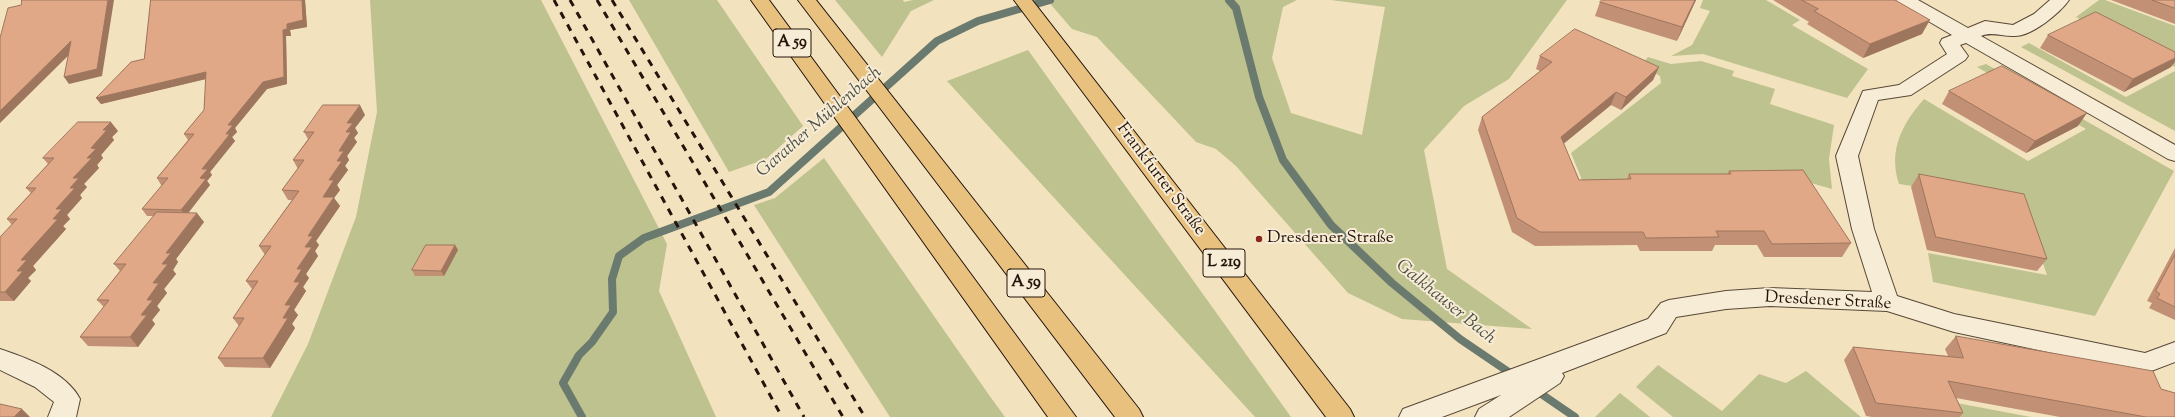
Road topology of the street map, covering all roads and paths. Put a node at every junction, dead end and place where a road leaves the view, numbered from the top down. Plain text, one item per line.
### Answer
1 (760, 0) edge
2 (807, 0) edge
3 (1023, 0) edge
4 (1905, 0) edge
5 (2060, 0) edge
6 (1967, 35) junction
7 (2175, 154) edge
8 (1887, 302) junction
9 (2175, 352) edge
10 (1583, 355) junction
11 (0, 358) edge
12 (62, 417) edge
13 (1064, 417) edge
14 (1130, 417) edge
15 (1341, 417) edge
16 (1412, 417) edge
17 (1488, 417) edge

1 - 13 main road, A 59
2 - 14 main road, A 59
3 - 15 main road, Frankfurter Straße / L 219
4 - 6 street
5 - 6 street
6 - 7 street
6 - 8 street
8 - 9 street, Dresdener Straße
8 - 10 street, Dresdener Straße
10 - 16 street, Dresdener Straße
10 - 17 street, Dresdener Straße
11 - 12 street

